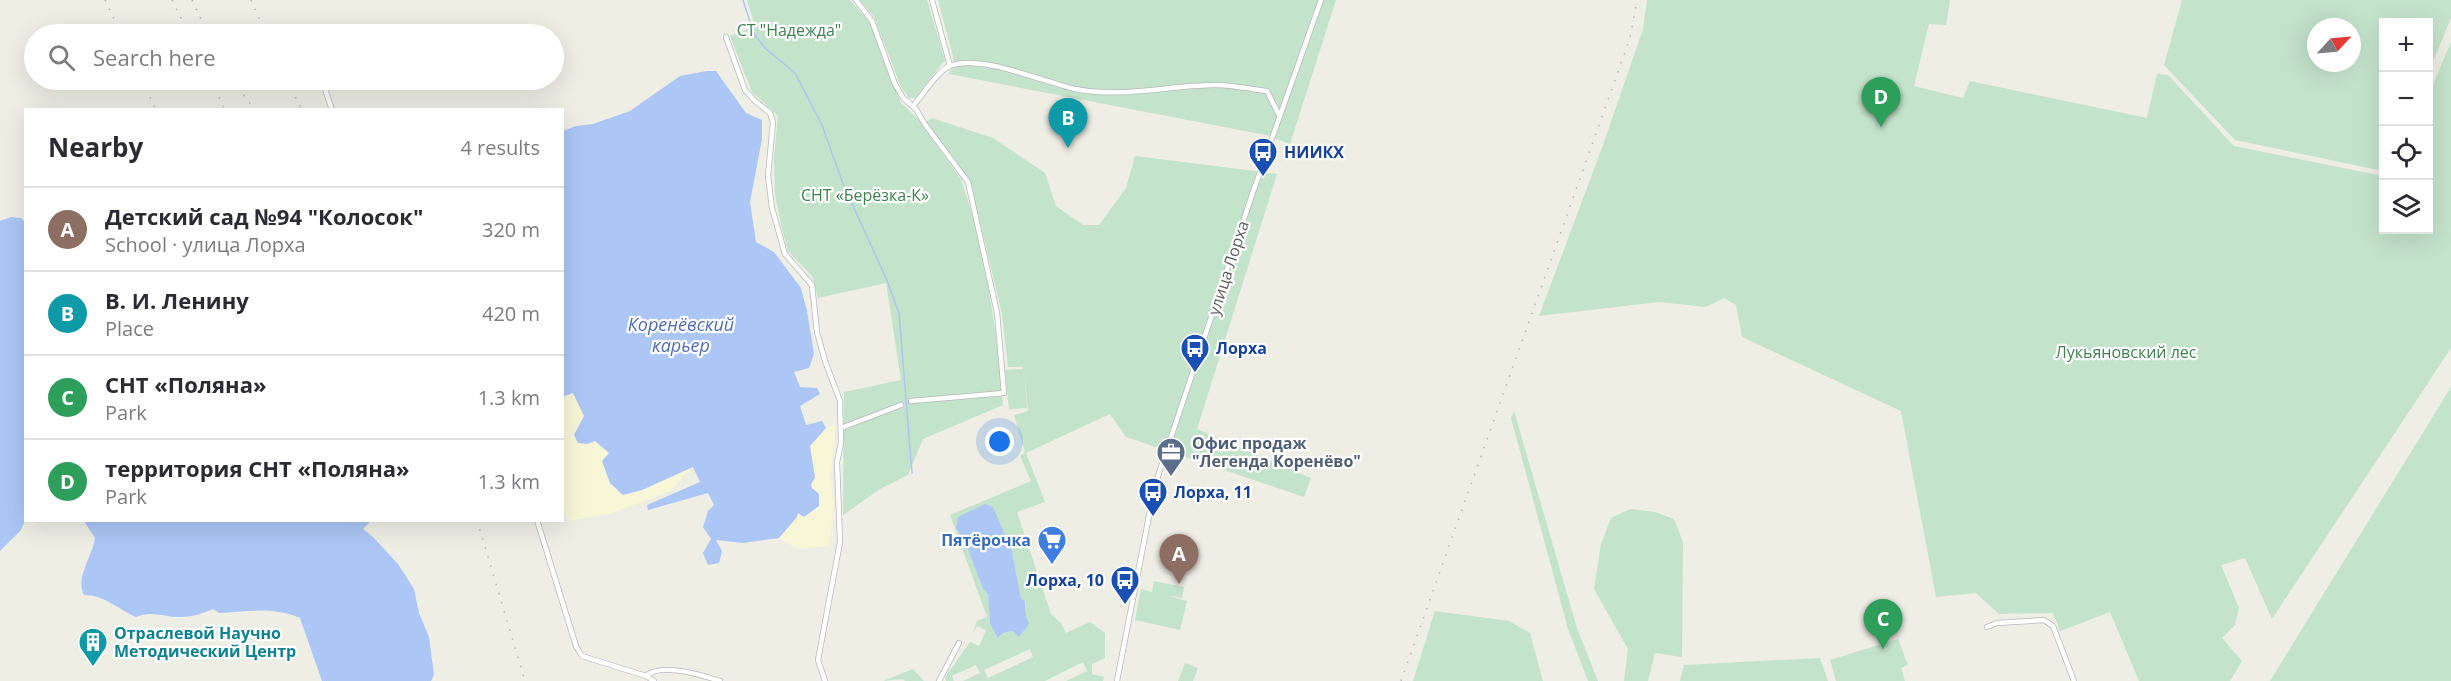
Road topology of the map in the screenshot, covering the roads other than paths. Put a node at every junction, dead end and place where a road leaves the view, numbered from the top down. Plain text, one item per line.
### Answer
1 (856, 0) edge
2 (932, 0) edge
3 (1321, 0) edge
4 (726, 37) dead end
5 (950, 66) junction
6 (325, 90) edge
7 (913, 106) junction
8 (331, 108) edge
9 (1279, 115) junction
10 (911, 401) dead end
11 (901, 405) dead end
12 (841, 428) junction
13 (538, 522) edge
14 (1987, 627) dead end
15 (959, 643) dead end
16 (646, 676) junction
17 (711, 680) edge
18 (654, 681) edge
19 (720, 681) edge
20 (825, 681) edge
21 (939, 681) edge
22 (1117, 681) edge
23 (2074, 681) edge

1 - 7 street
2 - 5 street
3 - 9 street, улица Лорха
4 - 12 street
5 - 7 street
5 - 9 street
6 - 8 street
7 - 10 street
9 - 22 street, улица Лорха
11 - 12 street
12 - 20 street
13 - 16 street
14 - 23 street
15 - 21 street
16 - 17 street
16 - 18 street
17 - 19 street

